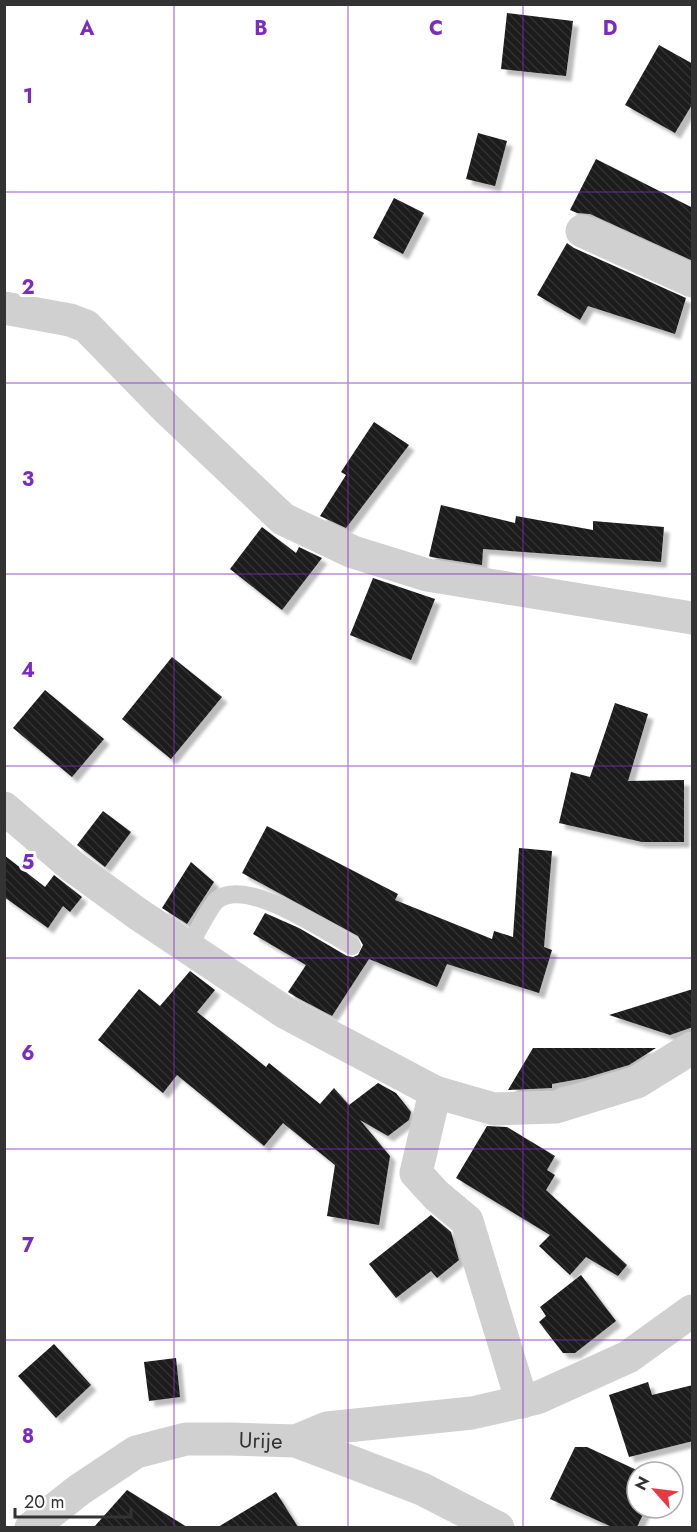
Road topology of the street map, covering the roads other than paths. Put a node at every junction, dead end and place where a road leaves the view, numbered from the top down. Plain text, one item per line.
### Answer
1 (582, 231) dead end
2 (693, 281) edge
3 (4, 308) edge
4 (693, 618) edge
5 (4, 808) edge
6 (352, 946) dead end
7 (188, 948) junction
8 (693, 1048) edge
9 (435, 1092) junction
10 (693, 1311) edge
11 (522, 1402) junction
12 (296, 1441) junction
13 (31, 1527) edge
14 (498, 1527) edge

1 - 2 street
3 - 4 street
5 - 7 street
6 - 7 lane
7 - 9 street
8 - 9 street
9 - 11 street
10 - 11 street
11 - 12 street
12 - 13 street, Urije
12 - 14 street, Urije

